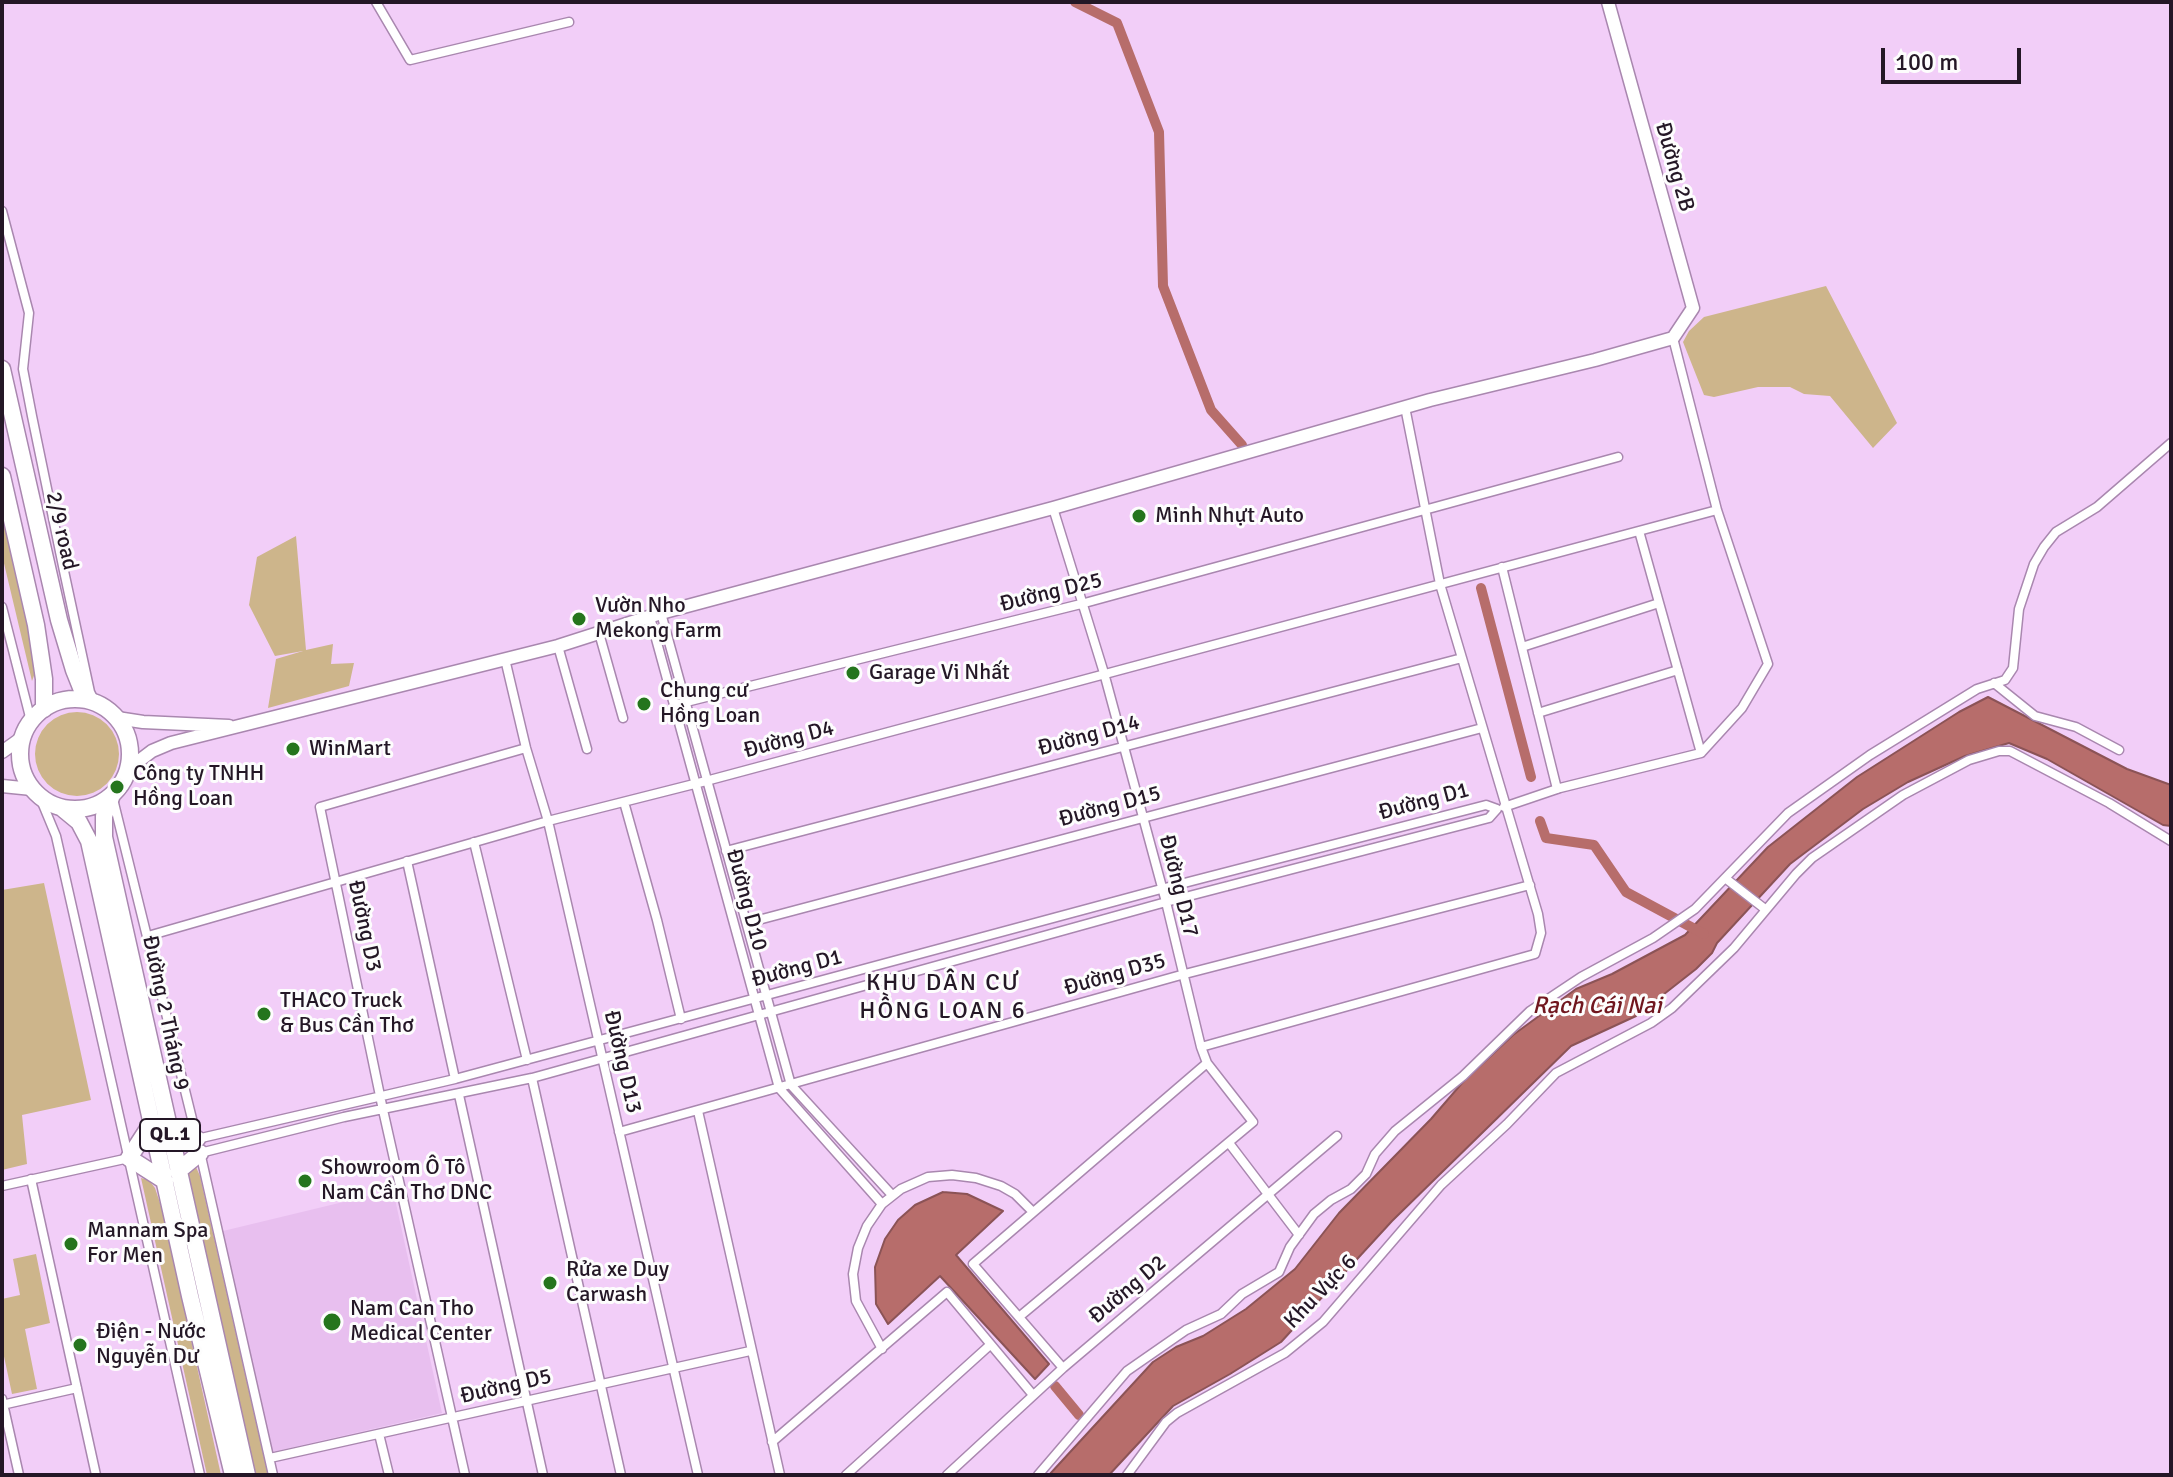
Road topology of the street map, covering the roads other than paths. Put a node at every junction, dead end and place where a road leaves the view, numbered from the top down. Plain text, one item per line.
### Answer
1 (376, 2) edge
2 (1608, 2) edge
3 (569, 22) dead end
4 (2, 211) edge
5 (1673, 338) junction
6 (2, 369) edge
7 (1405, 407) junction
8 (2171, 443) edge
9 (1618, 457) dead end
10 (2, 476) edge
11 (1053, 508) junction
12 (1424, 509) junction
13 (1717, 510) junction
14 (1639, 531) junction
15 (1502, 567) junction
16 (1440, 584) junction
17 (1659, 603) junction
18 (1081, 604) junction
19 (2, 607) edge
20 (655, 615) junction
21 (599, 633) junction
22 (558, 646) junction
23 (1522, 647) junction
24 (1462, 658) junction
25 (505, 659) junction
26 (1678, 670) junction
27 (1104, 673) junction
28 (1994, 683) junction
29 (91, 701) junction
30 (685, 702) junction
31 (674, 705) junction
32 (44, 709) junction
33 (1538, 713) junction
34 (117, 718) junction
35 (623, 718) dead end
36 (31, 721) junction
37 (244, 726) junction
38 (1482, 728) junction
39 (23, 737) junction
40 (1123, 745) junction
41 (526, 748) junction
42 (587, 749) dead end
43 (2119, 750) dead end
44 (2, 752) edge
45 (1701, 753) junction
46 (127, 770) junction
47 (701, 783) junction
48 (2, 786) edge
49 (1557, 789) junction
50 (35, 792) junction
51 (112, 795) junction
52 (624, 802) junction
53 (62, 808) junction
54 (1502, 808) junction
55 (1142, 817) junction
56 (548, 821) junction
57 (2171, 841) edge
58 (474, 842) junction
59 (726, 851) junction
60 (407, 861) junction
61 (336, 881) junction
62 (1729, 881) junction
63 (1530, 885) junction
64 (1161, 889) junction
65 (1166, 902) junction
66 (1762, 907) junction
67 (747, 923) junction
68 (148, 936) junction
69 (1181, 975) junction
70 (766, 997) junction
71 (754, 1000) junction
72 (770, 1013) junction
73 (759, 1016) junction
74 (681, 1019) junction
75 (599, 1041) junction
76 (1201, 1047) junction
77 (602, 1059) junction
78 (527, 1060) junction
79 (1207, 1063) junction
80 (532, 1078) junction
81 (455, 1079) junction
82 (791, 1085) junction
83 (779, 1088) junction
84 (381, 1094) junction
85 (459, 1095) junction
86 (383, 1110) junction
87 (698, 1111) junction
88 (160, 1123) junction
89 (619, 1132) junction
90 (1337, 1136) dead end
91 (1229, 1143) junction
92 (199, 1146) junction
93 (129, 1158) junction
94 (172, 1176) junction
95 (31, 1179) junction
96 (2, 1186) edge
97 (892, 1195) junction
98 (1268, 1195) junction
99 (882, 1204) junction
100 (1033, 1212) junction
101 (1299, 1235) junction
102 (1019, 1317) junction
103 (990, 1345) junction
104 (882, 1349) junction
105 (750, 1351) junction
106 (1063, 1368) junction
107 (673, 1369) junction
108 (600, 1384) junction
109 (77, 1388) junction
110 (1033, 1395) junction
111 (525, 1400) junction
112 (2, 1403) edge
113 (452, 1418) junction
114 (379, 1434) junction
115 (772, 1442) junction
116 (270, 1458) junction
117 (19, 1475) edge
118 (96, 1475) edge
119 (200, 1475) edge
120 (233, 1475) edge
121 (247, 1475) edge
122 (273, 1475) edge
123 (389, 1475) edge
124 (465, 1475) edge
125 (543, 1475) edge
126 (621, 1475) edge
127 (698, 1475) edge
128 (780, 1475) edge
129 (846, 1475) edge
130 (947, 1475) edge
131 (1038, 1475) edge
132 (1127, 1475) edge

1 - 3 street
2 - 5 street, Đường 2B
4 - 29 street
5 - 7 street
5 - 13 street
6 - 29 highway, 2/9 road
7 - 11 street
7 - 12 street
8 - 28 street
9 - 12 street, Đường D25
10 - 32 highway, 2/9 road
11 - 18 street, Đường D17
11 - 20 street
12 - 16 street
12 - 18 street, Đường D25
13 - 14 street, Đường D4
13 - 45 street
14 - 15 street, Đường D4
14 - 17 street
15 - 16 street, Đường D4
15 - 23 street
16 - 24 street
16 - 27 street, Đường D4
17 - 23 street
17 - 26 street
18 - 27 street, Đường D17
18 - 30 street, Đường D25
19 - 36 street
20 - 21 street
20 - 30 street, Đường D10
20 - 31 street, Đường D10
21 - 22 street
21 - 35 street
22 - 25 street
22 - 42 street
23 - 33 street
24 - 38 street
24 - 40 street, Đường D14
25 - 37 street
25 - 41 street, Đường D13
26 - 33 street
26 - 45 street
27 - 40 street, Đường D17
27 - 47 street, Đường D4
28 - 43 street
28 - 62 street
29 - 32 highway
29 - 34 highway
30 - 31 street, Đường D25
30 - 47 street, Đường D10
31 - 47 street, Đường D10
32 - 36 highway
33 - 49 street
34 - 37 street
34 - 46 highway
36 - 39 highway
37 - 46 street
38 - 54 street
38 - 55 street, Đường D15
39 - 44 street
39 - 50 highway
40 - 55 street, Đường D17
40 - 59 street, Đường D14
41 - 56 street, Đường D13
41 - 61 street, Đường D3
45 - 49 street
46 - 51 highway
47 - 52 street, Đường D4
47 - 59 street, Đường D10
47 - 71 street, Đường D10
48 - 50 street
49 - 54 street
50 - 53 highway
50 - 93 street
51 - 53 highway
51 - 68 street
51 - 88 highway, Đường 2 Tháng 9 / QL.1
52 - 56 street, Đường D4
52 - 74 street
53 - 88 highway, Đường 2 Tháng 9 / QL.1
54 - 63 street
54 - 64 street, Đường D1
54 - 65 street, Đường D1
55 - 64 street, Đường D17
55 - 67 street, Đường D15
56 - 58 street, Đường D4
56 - 75 street, Đường D13
57 - 66 street, Khu Vực 6
58 - 60 street, Đường D4
58 - 78 street
59 - 67 street, Đường D10
60 - 61 street, Đường D4
60 - 81 street
61 - 68 street, Đường D4
61 - 84 street, Đường D3
62 - 66 street
62 - 101 street
63 - 69 street, Đường D35
63 - 76 street
64 - 65 street, Đường D17
64 - 70 street, Đường D1
65 - 69 street, Đường D17
65 - 72 street, Đường D1
66 - 132 street, Khu Vực 6
67 - 70 street, Đường D10
68 - 92 street
69 - 76 street, Đường D17
69 - 82 street, Đường D35
70 - 71 street, Đường D1
70 - 72 street, Đường D10
71 - 73 street, Đường D10
71 - 74 street, Đường D1
72 - 73 street, Đường D1
72 - 82 street, Đường D10
73 - 77 street, Đường D1
73 - 83 street, Đường D10
74 - 75 street, Đường D1
75 - 77 street, Đường D13
75 - 78 street, Đường D1
76 - 79 street, Đường D17
77 - 80 street, Đường D1
77 - 89 street, Đường D13
78 - 81 street, Đường D1
79 - 91 street, Đường D17
79 - 100 street
80 - 85 street, Đường D1
80 - 108 street
81 - 84 street, Đường D1
82 - 83 street, Đường D35
82 - 97 street, Đường D10
83 - 87 street, Đường D35
83 - 99 street, Đường D10
84 - 86 street, Đường D3
84 - 92 street, Đường D1
85 - 86 street, Đường D1
85 - 111 street
86 - 92 street, Đường D1
86 - 113 street, Đường D3
87 - 89 street, Đường D35
87 - 105 street
88 - 92 highway
88 - 93 highway
88 - 94 highway, Đường 2 Tháng 9 / QL.1
89 - 107 street, Đường D13
90 - 98 street, Đường D2
91 - 98 street
91 - 102 street
92 - 94 highway
92 - 116 street
93 - 94 highway
93 - 95 street
93 - 119 street
94 - 120 highway, Đường 2 Tháng 9 / QL.1
94 - 121 highway, Đường 2 Tháng 9 / QL.1
95 - 96 street
95 - 109 street
97 - 99 street
97 - 100 street
98 - 101 street
98 - 106 street, Đường D2
99 - 104 street
100 - 102 street
101 - 131 street
102 - 106 street
103 - 104 street
103 - 110 street
103 - 129 street
104 - 115 street
105 - 107 street, Đường D5
105 - 115 street
106 - 110 street, Đường D2
107 - 108 street, Đường D5
107 - 127 street, Đường D13
108 - 111 street, Đường D5
108 - 126 street
109 - 112 street
109 - 118 street
110 - 130 street, Đường D2
111 - 113 street, Đường D5
111 - 125 street
112 - 117 street
113 - 114 street, Đường D5
113 - 124 street, Đường D3
114 - 116 street, Đường D5
114 - 123 street
115 - 128 street
116 - 122 street

